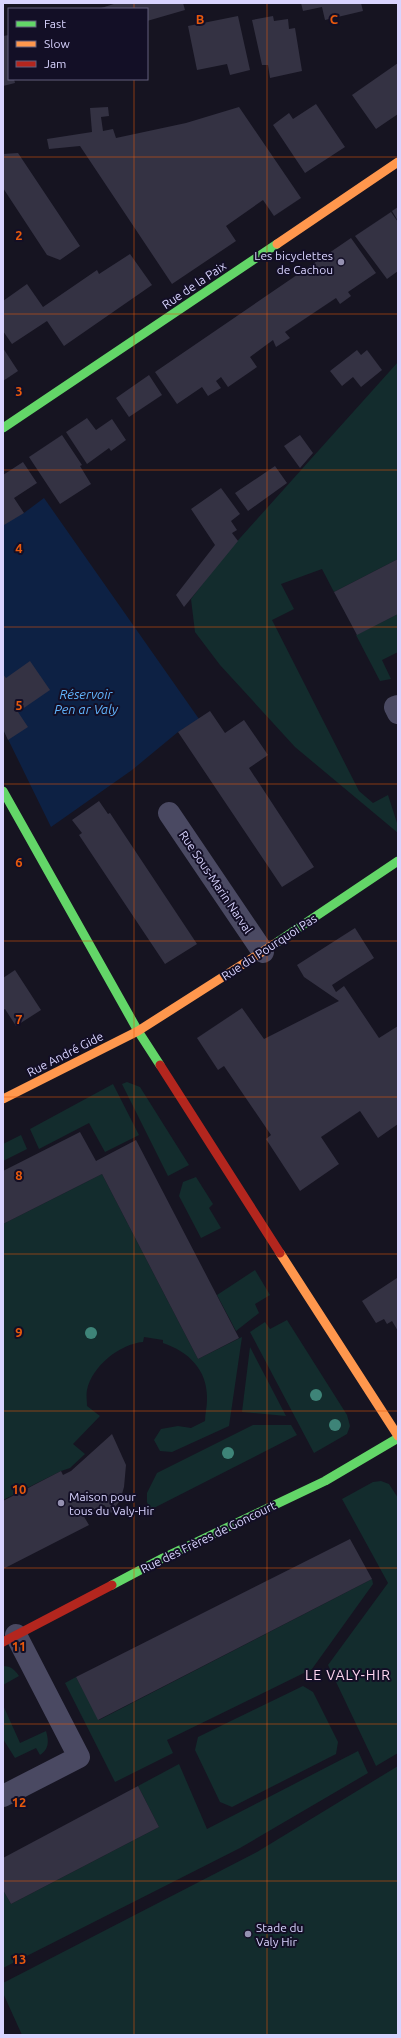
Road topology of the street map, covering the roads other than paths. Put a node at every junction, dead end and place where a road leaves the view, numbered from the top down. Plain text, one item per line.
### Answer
1 (398, 162) edge
2 (3, 428) edge
3 (398, 706) edge
4 (398, 713) edge
5 (3, 791) edge
6 (169, 812) dead end
7 (398, 861) edge
8 (263, 952) junction
9 (138, 1030) junction
10 (3, 1099) edge
11 (398, 1437) edge
12 (10, 1638) edge
13 (3, 1796) edge

1 - 2 street, Rue de la Paix
3 - 4 street
5 - 9 street
6 - 8 street, Rue Sous-Marin Narval
7 - 8 street, Rue du Pourquoi Pas
8 - 9 street, Rue du Pourquoi Pas
9 - 10 street, Rue André Gide
9 - 11 street
11 - 12 street, Rue des Frères de Goncourt
12 - 13 street, Rue des Frères de Goncourt

